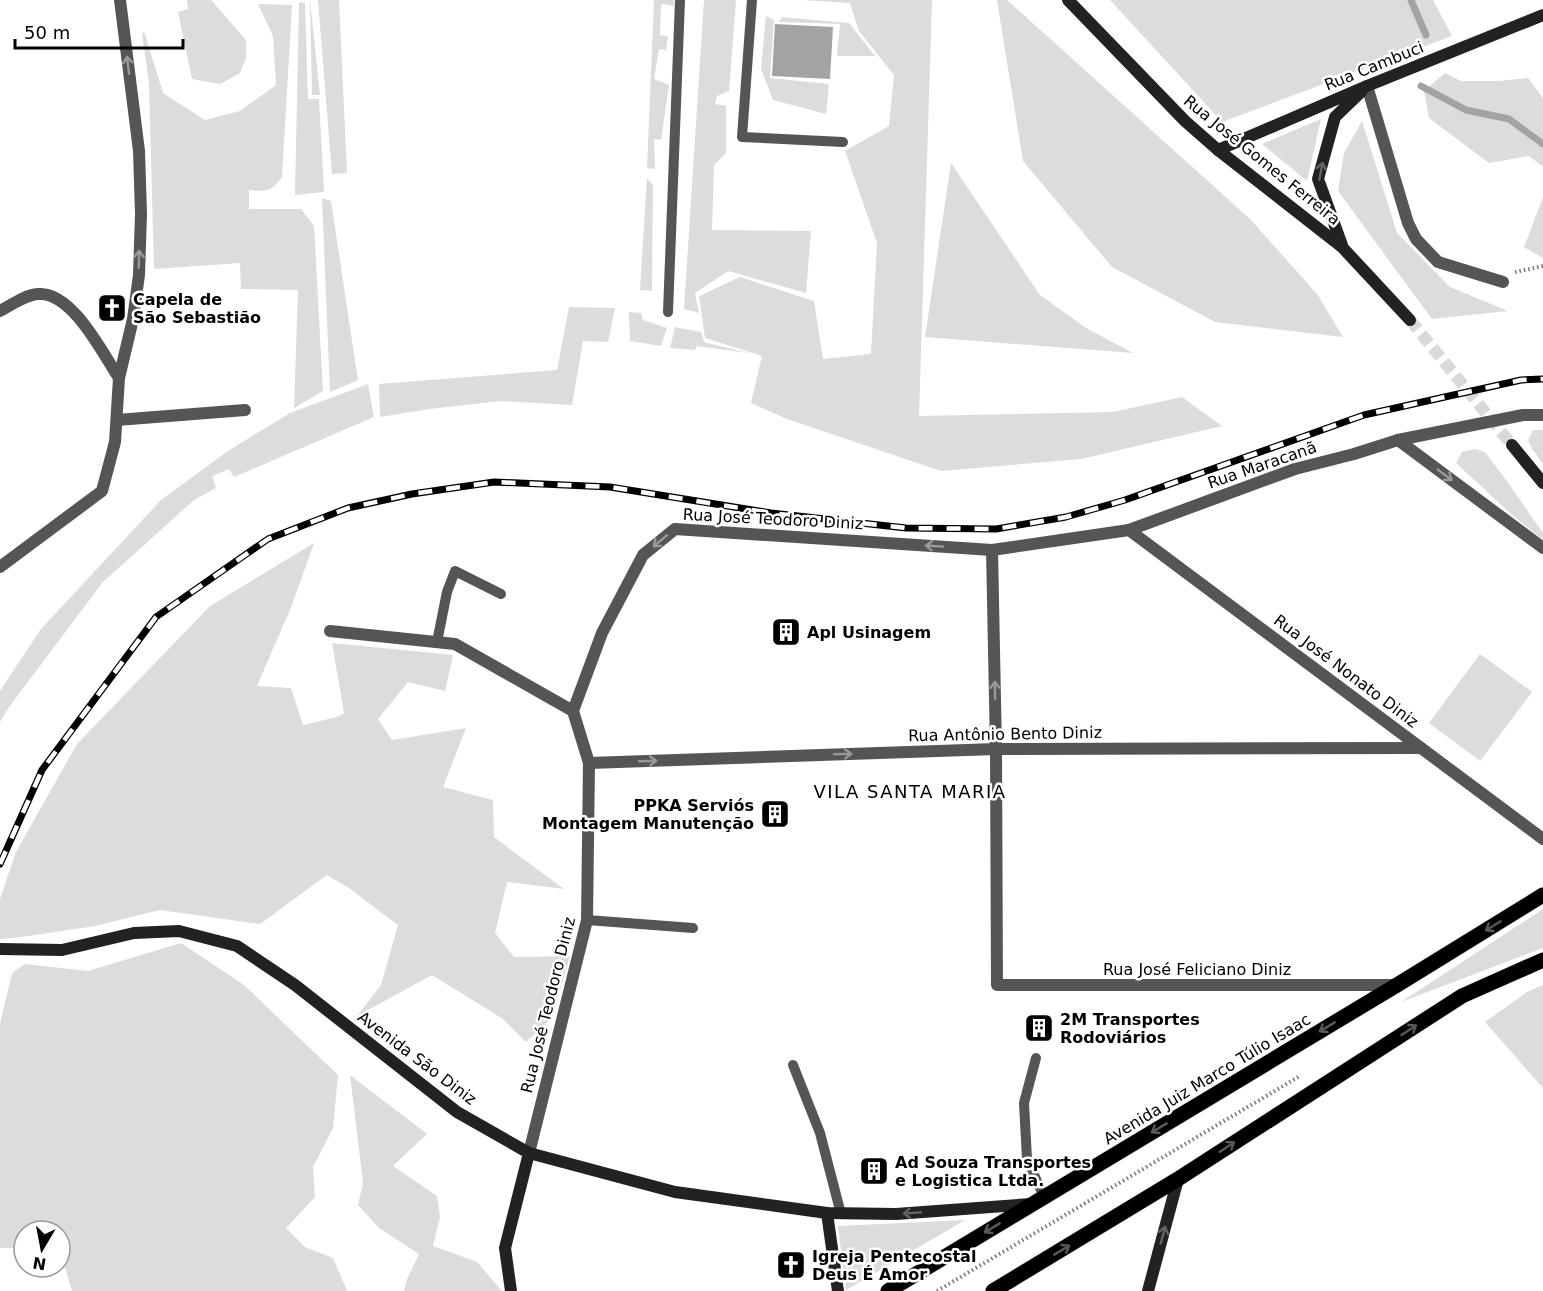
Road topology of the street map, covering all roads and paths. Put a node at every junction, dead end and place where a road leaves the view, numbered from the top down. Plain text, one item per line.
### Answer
1 (120, 0) edge
2 (680, 0) edge
3 (752, 0) edge
4 (1068, 0) edge
5 (1543, 15) edge
6 (1367, 86) junction
7 (843, 142) dead end
8 (1218, 150) junction
9 (1342, 247) junction
10 (1503, 282) dead end
11 (0, 311) edge
12 (668, 312) dead end
13 (1410, 320) tunnel mouth
14 (119, 378) junction
15 (245, 410) dead end
16 (1543, 415) edge
17 (117, 420) junction
18 (1398, 440) junction
19 (1512, 445) tunnel mouth
20 (1543, 483) edge
21 (1129, 530) junction
22 (1543, 548) edge
23 (992, 550) junction
24 (0, 567) edge
25 (501, 594) dead end
26 (330, 631) dead end
27 (437, 642) junction
28 (573, 711) junction
29 (1421, 748) junction
30 (996, 749) junction
31 (590, 763) junction
32 (1543, 839) edge
33 (1543, 896) edge
34 (587, 920) junction
35 (693, 928) dead end
36 (0, 949) edge
37 (1543, 960) edge
38 (1397, 985) junction
39 (1036, 1058) dead end
40 (793, 1065) dead end
41 (1309, 1071) dead end
42 (529, 1153) junction
43 (1114, 1155) junction
44 (1178, 1179) junction
45 (1125, 1180) junction
46 (1038, 1201) junction
47 (1136, 1204) junction
48 (827, 1214) junction
49 (841, 1214) junction
50 (511, 1291) edge
51 (838, 1291) edge
52 (888, 1291) edge
53 (937, 1291) edge
54 (993, 1291) edge
55 (1148, 1291) edge

14 -> 1 street
2 - 12 lane
3 - 7 lane
4 - 8 street, Rua José Gomes Ferreira
5 - 6 street, Rua Cambuci
6 - 8 street, Rua Cambuci
9 -> 6 street
6 - 10 street
8 - 9 street, Rua José Gomes Ferreira
9 - 13 street, Rua José Gomes Ferreira
11 - 14 street
14 - 17 street
15 - 17 street
16 - 18 street, Rua Maracanã
17 - 24 street
18 - 21 street, Rua Maracanã
18 -> 22 street
19 - 20 street
21 - 23 street, Rua Maracanã
21 - 29 street, Rua José Nonato Diniz
23 -> 28 street, Rua José Teodoro Diniz
30 -> 23 street
25 - 27 lane
26 - 27 street
27 - 28 street
28 - 31 street, Rua José Teodoro Diniz
29 - 30 street, Rua Antônio Bento Diniz
29 - 32 street, Rua José Nonato Diniz
31 -> 30 street, Rua Antônio Bento Diniz
30 - 38 street, Rua José Feliciano Diniz
31 - 34 street, Rua José Teodoro Diniz
33 -> 38 main road, Avenida Juiz Marco Túlio Isaac
34 - 35 lane
34 - 42 street, Rua José Teodoro Diniz
36 - 42 street, Avenida São Diniz
44 -> 37 main road
38 -> 43 main road, Avenida Juiz Marco Túlio Isaac
39 - 46 lane
40 - 49 lane
41 - 45 path
42 - 48 street, Avenida São Diniz
42 - 50 street
43 - 45 path
43 - 46 main road, Avenida Juiz Marco Túlio Isaac
44 - 47 main road
55 -> 44 street
45 - 47 path
45 - 53 path
46 -> 49 street, Avenida São Diniz
46 -> 52 main road, Avenida Juiz Marco Túlio Isaac
54 -> 47 main road
48 - 49 street, Avenida São Diniz
48 - 51 street

